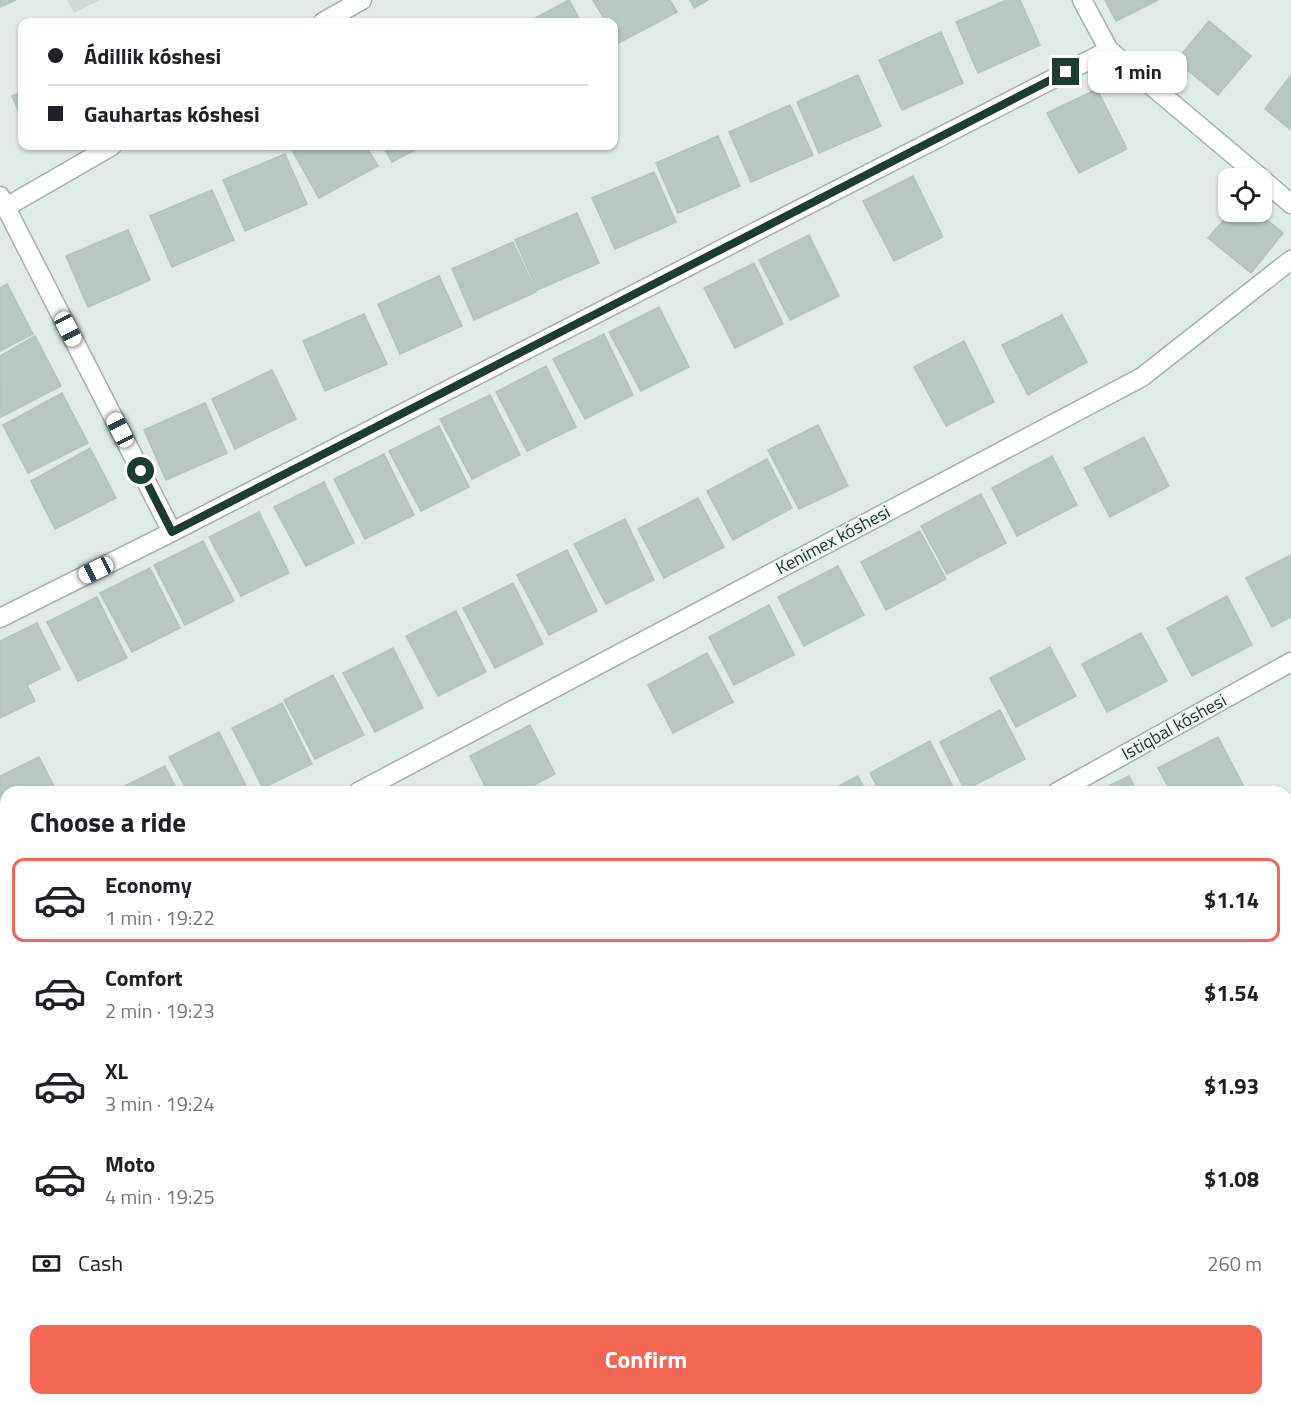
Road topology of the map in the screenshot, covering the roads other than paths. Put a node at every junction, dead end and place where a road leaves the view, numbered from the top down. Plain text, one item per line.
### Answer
1 (362, 0) edge
2 (1082, 0) edge
3 (330, 18) edge
4 (1109, 50) junction
5 (104, 150) edge
6 (1248, 168) edge
7 (1272, 188) edge
8 (3, 202) edge
9 (1291, 204) edge
10 (1291, 260) edge
11 (172, 532) junction
12 (0, 618) edge
13 (1291, 662) edge
14 (369, 786) edge
15 (1068, 786) edge

1 - 3 street
2 - 4 street
4 - 6 street
4 - 11 street
5 - 8 street
7 - 9 street
8 - 11 street
10 - 14 street, Kenimex kóshesi
11 - 12 street
13 - 15 street, Istiqbal kóshesi

